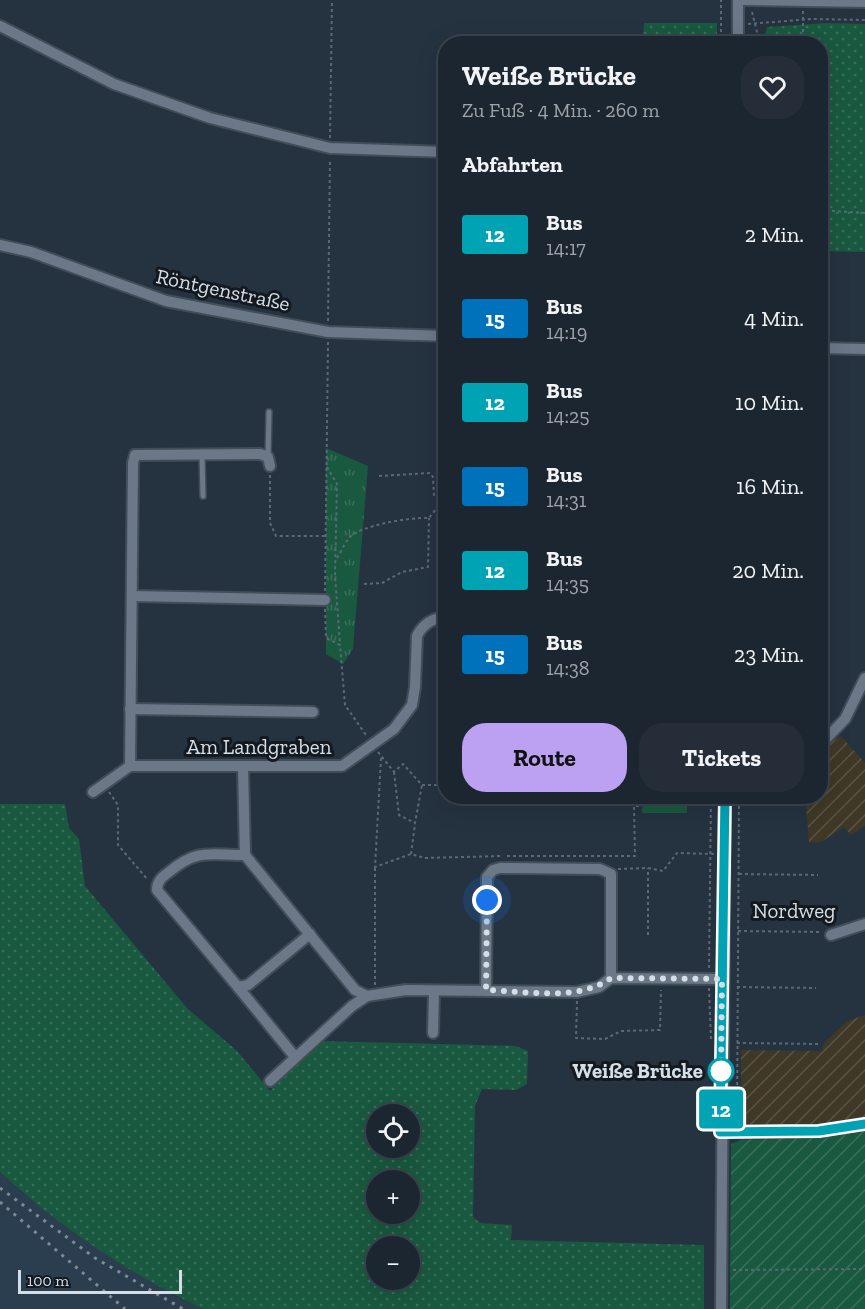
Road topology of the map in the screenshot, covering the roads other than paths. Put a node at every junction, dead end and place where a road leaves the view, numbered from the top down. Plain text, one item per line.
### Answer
1 (740, 0) edge
2 (751, 0) edge
3 (803, 1) edge
4 (865, 2) edge
5 (0, 26) edge
6 (738, 36) edge
7 (438, 152) edge
8 (0, 245) edge
9 (438, 336) edge
10 (828, 348) edge
11 (865, 349) edge
12 (269, 412) dead end
13 (202, 453) junction
14 (269, 462) joint
15 (203, 496) dead end
16 (132, 596) junction
17 (325, 600) road end
18 (438, 618) edge
19 (865, 678) edge
20 (130, 709) junction
21 (313, 712) dead end
22 (828, 737) edge
23 (130, 766) junction
24 (243, 767) junction
25 (93, 792) dead end
26 (725, 804) edge
27 (245, 855) junction
28 (865, 924) edge
29 (310, 934) junction
30 (831, 934) road end
31 (611, 978) junction
32 (722, 979) junction
33 (238, 987) junction
34 (486, 990) junction
35 (434, 991) junction
36 (371, 995) junction
37 (433, 1033) dead end
38 (295, 1057) junction
39 (270, 1081) dead end
40 (865, 1124) edge
41 (720, 1132) junction
42 (721, 1309) edge

1 - 2 street
1 - 6 street
2 - 3 street
3 - 4 street
5 - 7 street
8 - 9 street, Röntgenstraße
10 - 11 street
12 - 14 lane
13 - 14 street
13 - 15 lane
13 - 16 street
16 - 17 street
16 - 20 street
18 - 24 street, Am Landgraben
19 - 22 street
20 - 21 street
20 - 23 street
23 - 24 street, Am Landgraben
23 - 25 street
24 - 27 street
26 - 32 street
27 - 29 street
27 - 33 street
28 - 30 street, Nordweg
29 - 33 street
29 - 36 street
31 - 32 street
31 - 34 street
31 - 34 street
32 - 41 street
33 - 38 street
34 - 35 street
35 - 36 street
35 - 37 street
36 - 38 street
38 - 39 street
40 - 41 street
41 - 42 street

